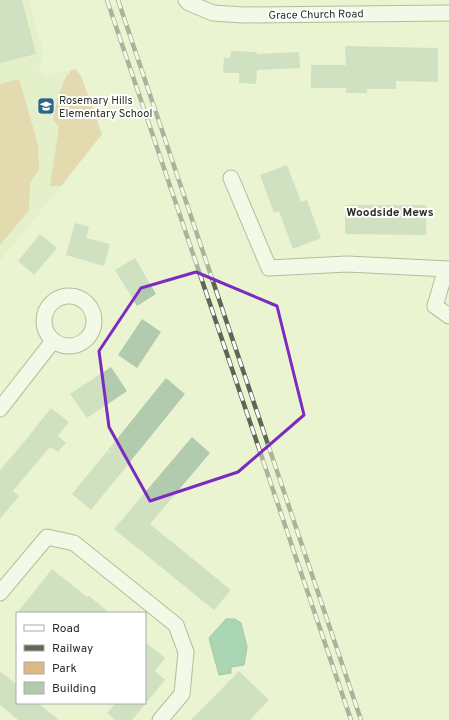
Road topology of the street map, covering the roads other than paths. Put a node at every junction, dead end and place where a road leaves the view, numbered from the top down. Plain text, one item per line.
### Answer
1 (186, 0) edge
2 (449, 12) edge
3 (231, 178) dead end
4 (447, 269) edge
5 (449, 316) edge
6 (53, 341) dead end
7 (0, 408) edge
8 (0, 593) edge
9 (160, 720) edge

1 - 2 street, Grace Church Road
3 - 4 street
4 - 5 street
6 - 7 street
8 - 9 street

